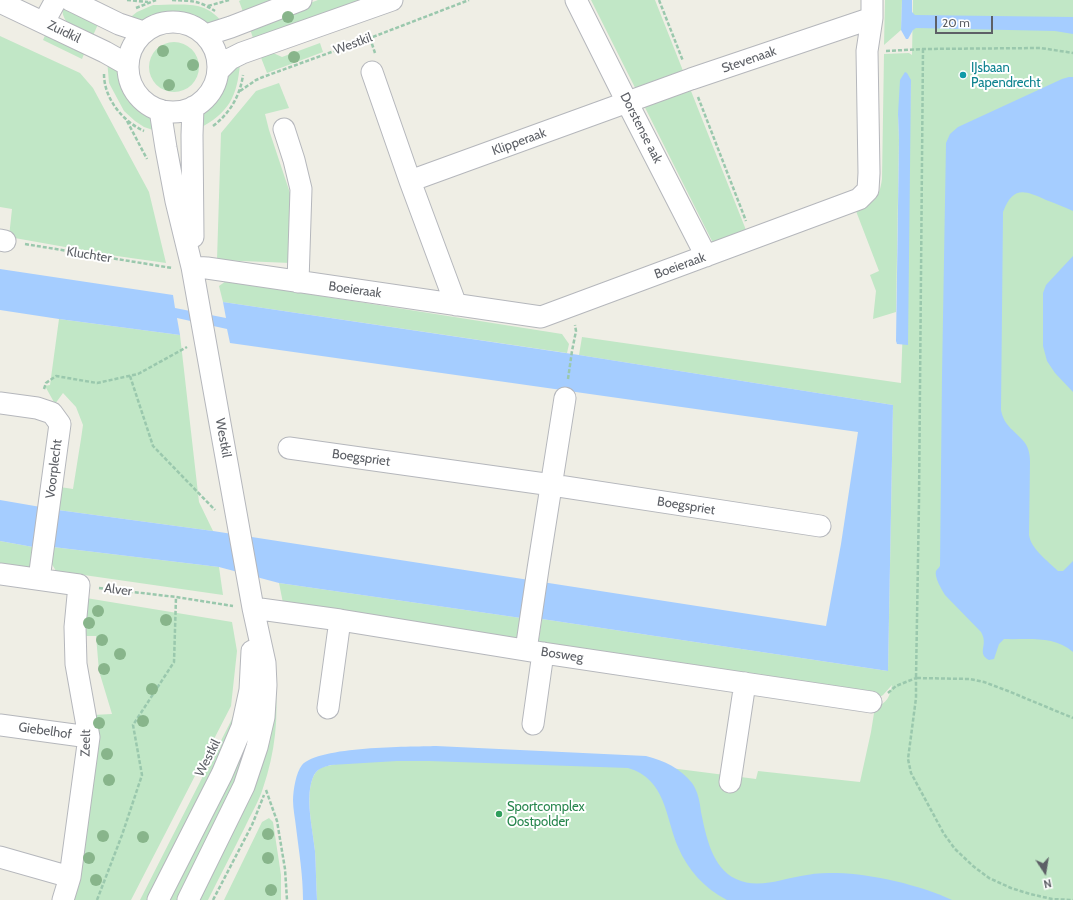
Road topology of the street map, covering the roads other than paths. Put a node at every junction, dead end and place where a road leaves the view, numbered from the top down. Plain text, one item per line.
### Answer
1 (56, 0) edge
2 (70, 0) edge
3 (301, 0) edge
4 (392, 0) edge
5 (576, 0) edge
6 (0, 2) edge
7 (872, 9) edge
8 (44, 22) junction
9 (143, 32) junction
10 (206, 35) junction
11 (128, 65) junction
12 (219, 70) junction
13 (372, 72) dead end
14 (627, 102) junction
15 (193, 108) junction
16 (160, 110) junction
17 (284, 129) dead end
18 (410, 181) junction
19 (706, 256) junction
20 (185, 268) junction
21 (298, 282) junction
22 (456, 305) junction
23 (565, 398) road end
24 (0, 403) edge
25 (289, 448) dead end
26 (552, 485) junction
27 (820, 526) dead end
28 (0, 574) edge
29 (39, 579) junction
30 (247, 601) junction
31 (340, 620) junction
32 (535, 651) junction
33 (745, 683) junction
34 (871, 702) road end
35 (328, 708) dead end
36 (533, 724) dead end
37 (0, 725) edge
38 (89, 737) junction
39 (730, 782) dead end
40 (0, 857) edge
41 (70, 877) junction
42 (63, 900) edge
43 (158, 900) edge
44 (188, 900) edge

1 - 8 street
2 - 9 street
3 - 10 street
4 - 12 street
5 - 14 street, Dorstense aak
6 - 8 street, Zuidkil
7 - 14 street, Stevenaak
7 - 19 street, Boeieraak
8 - 11 street, Zuidkil
9 - 10 street
9 - 11 street
10 - 12 street
11 - 16 street
12 - 15 street
13 - 18 street
14 - 18 street, Klipperaak
14 - 19 street, Dorstense aak
15 - 16 street
15 - 20 street, Westkil
16 - 20 street, Westkil
17 - 21 street
18 - 22 street
19 - 22 street, Boeieraak
20 - 21 street, Boeieraak
20 - 30 street, Westkil
21 - 22 street, Boeieraak
23 - 26 street
24 - 29 street, Voorplecht
25 - 26 street, Boegspriet
26 - 27 street, Boegspriet
26 - 32 street
28 - 29 street
29 - 38 street, Zeelt
30 - 31 street, Bosweg
30 - 43 street, Westkil
30 - 44 street, Westkil
31 - 32 street, Bosweg
31 - 35 street
32 - 33 street, Bosweg
32 - 36 street
33 - 34 street, Bosweg
33 - 39 street
37 - 38 street, Giebelhof
38 - 41 street, Zeelt
40 - 41 street
41 - 42 street, Zeelt

